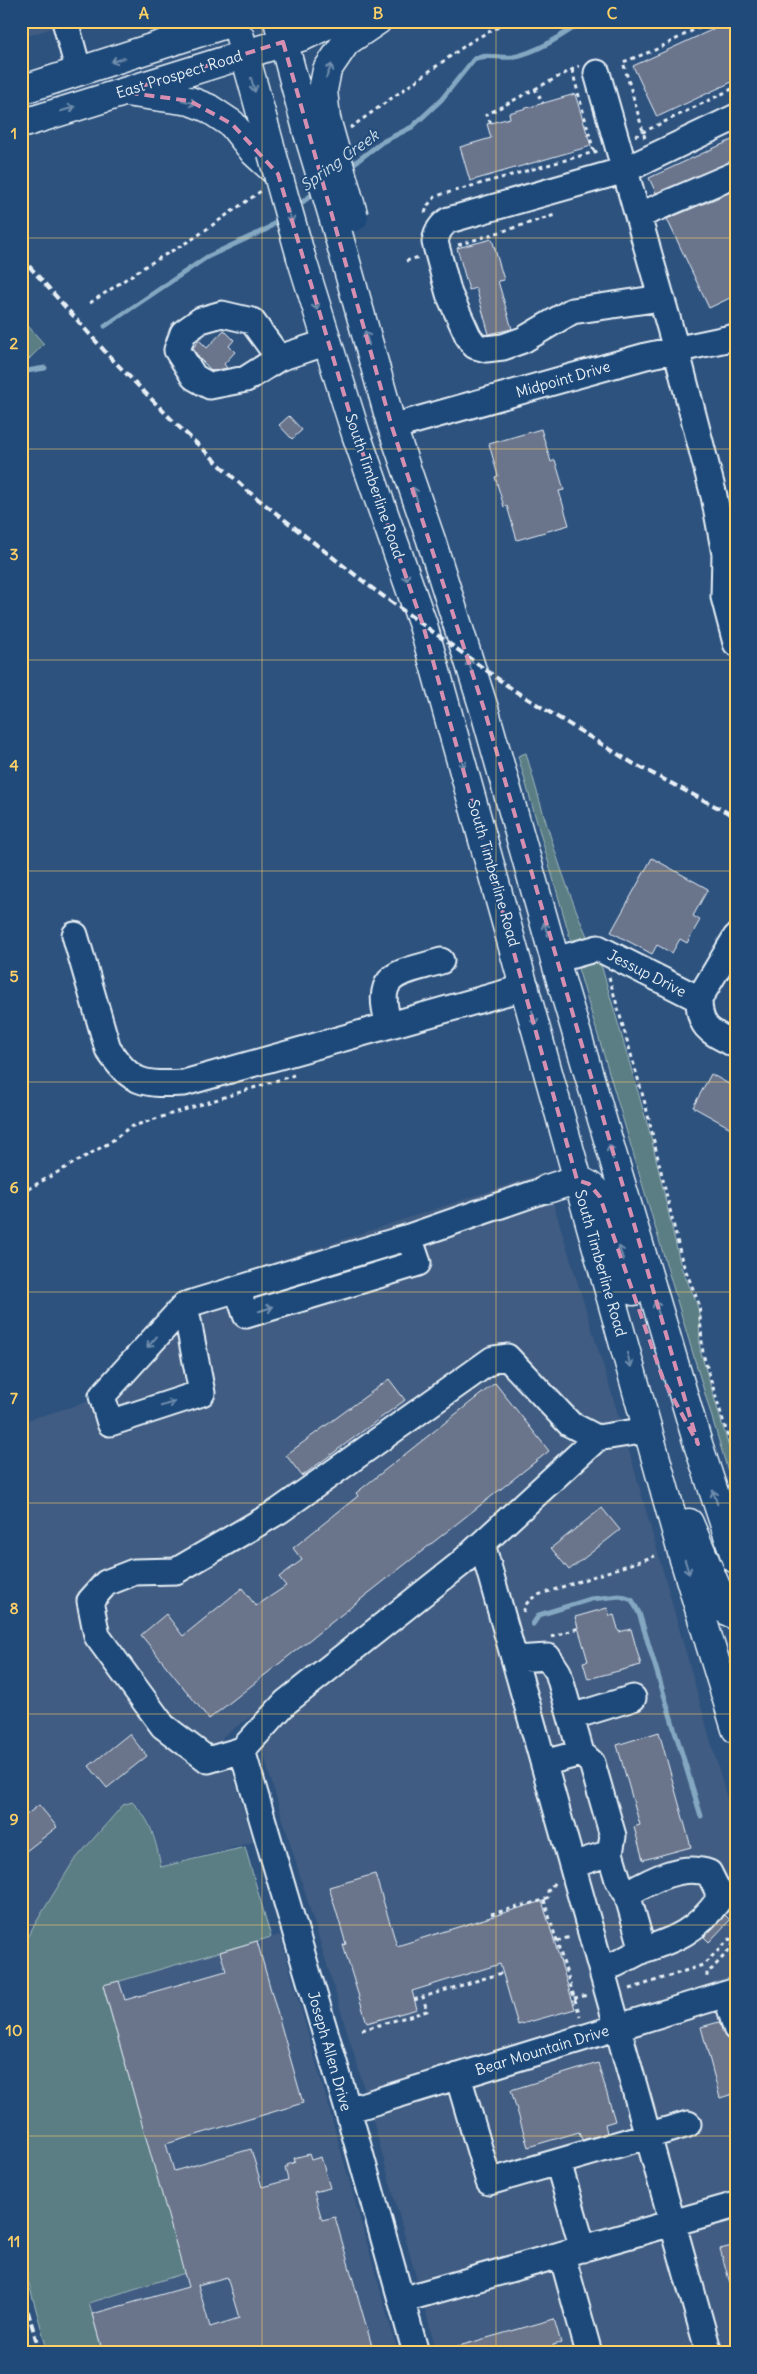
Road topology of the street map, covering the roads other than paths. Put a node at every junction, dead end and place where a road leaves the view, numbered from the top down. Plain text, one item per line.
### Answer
1 (65, 21) edge
2 (186, 21) edge
3 (236, 21) edge
4 (335, 21) edge
5 (377, 21) edge
6 (280, 32) edge
7 (164, 46) junction
8 (245, 54) junction
9 (78, 72) junction
10 (597, 73) dead end
11 (21, 90) edge
12 (123, 92) junction
13 (736, 117) edge
14 (21, 124) edge
15 (317, 126) junction
16 (275, 163) junction
17 (625, 170) junction
18 (736, 174) edge
19 (638, 216) junction
20 (661, 298) junction
21 (736, 337) edge
22 (328, 342) junction
23 (676, 349) junction
24 (280, 358) dead end
25 (392, 427) junction
26 (736, 643) edge
27 (75, 935) dead end
28 (736, 937) edge
29 (555, 960) junction
30 (442, 961) dead end
31 (526, 987) junction
32 (699, 999) junction
33 (389, 1025) junction
34 (736, 1045) edge
35 (577, 1180) junction
36 (547, 1188) joint
37 (184, 1305) junction
38 (646, 1420) junction
39 (597, 1438) junction
40 (698, 1444) junction
41 (482, 1544) junction
42 (736, 1559) edge
43 (736, 1616) edge
44 (515, 1659) junction
45 (633, 1698) dead end
46 (571, 1716) junction
47 (736, 1729) edge
48 (242, 1750) junction
49 (581, 1753) junction
50 (544, 1763) junction
51 (610, 1853) junction
52 (566, 1872) junction
53 (627, 1894) junction
54 (643, 1950) junction
55 (601, 1968) junction
56 (731, 1993) edge
57 (618, 2027) junction
58 (736, 2028) edge
59 (458, 2076) junction
60 (348, 2110) junction
61 (688, 2124) dead end
62 (648, 2136) junction
63 (558, 2162) junction
64 (736, 2205) edge
65 (673, 2223) junction
66 (572, 2252) junction
67 (401, 2300) junction
68 (416, 2353) edge
69 (589, 2353) edge
70 (709, 2353) edge

1 - 9 street
2 - 7 main road
3 - 7 main road, East Prospect Road
3 - 8 main road, South Timberline Road
4 - 6 main road, East Prospect Road
15 -> 5 main road
6 - 8 main road, East Prospect Road
6 - 15 main road
7 -> 9 main road, East Prospect Road
8 - 12 main road, East Prospect Road
8 -> 16 main road, South Timberline Road
9 - 11 main road, East Prospect Road
10 - 17 street
14 -> 12 main road, East Prospect Road
12 -> 16 main road
13 - 17 street
25 -> 15 main road, bridge
16 -> 22 main road, South Timberline Road, bridge
17 - 19 street
17 - 20 street
18 - 19 street
19 - 20 street
20 - 23 street
21 - 23 street, Midpoint Drive
22 - 24 street
22 -> 31 main road, South Timberline Road
23 - 25 street, Midpoint Drive
23 - 26 street
29 -> 25 main road
27 - 33 street
28 - 32 street, Jessup Drive
29 - 32 street, Jessup Drive
40 -> 29 main road
30 - 33 street
31 - 33 street
31 -> 35 main road, South Timberline Road
32 - 34 street
35 - 36 main road
35 -> 38 main road, South Timberline Road
40 -> 35 main road
36 - 37 street
37 -> 37 street
38 - 39 street
38 - 43 main road
38 -> 47 main road, South Timberline Road
39 - 41 street
39 - 48 street
42 -> 40 main road
41 - 44 street
41 - 48 street
44 - 46 street
44 - 50 street
45 - 46 street
46 - 49 street
48 - 60 street, Joseph Allen Drive
49 - 50 street
49 - 51 street
50 - 52 street
51 - 52 street
51 - 53 street
52 - 55 street
53 - 54 street
53 - 54 street
54 - 55 street
55 - 57 street
56 - 57 street, Bear Mountain Drive
56 - 58 street
57 - 59 street, Bear Mountain Drive
57 - 62 street
59 - 60 street, Bear Mountain Drive
59 - 63 street
60 - 67 street, Joseph Allen Drive
61 - 62 street
62 - 63 street
62 - 65 street
63 - 66 street
64 - 65 street
65 - 66 street
65 - 70 street
66 - 67 street
66 - 69 street
67 - 68 street, Joseph Allen Drive

